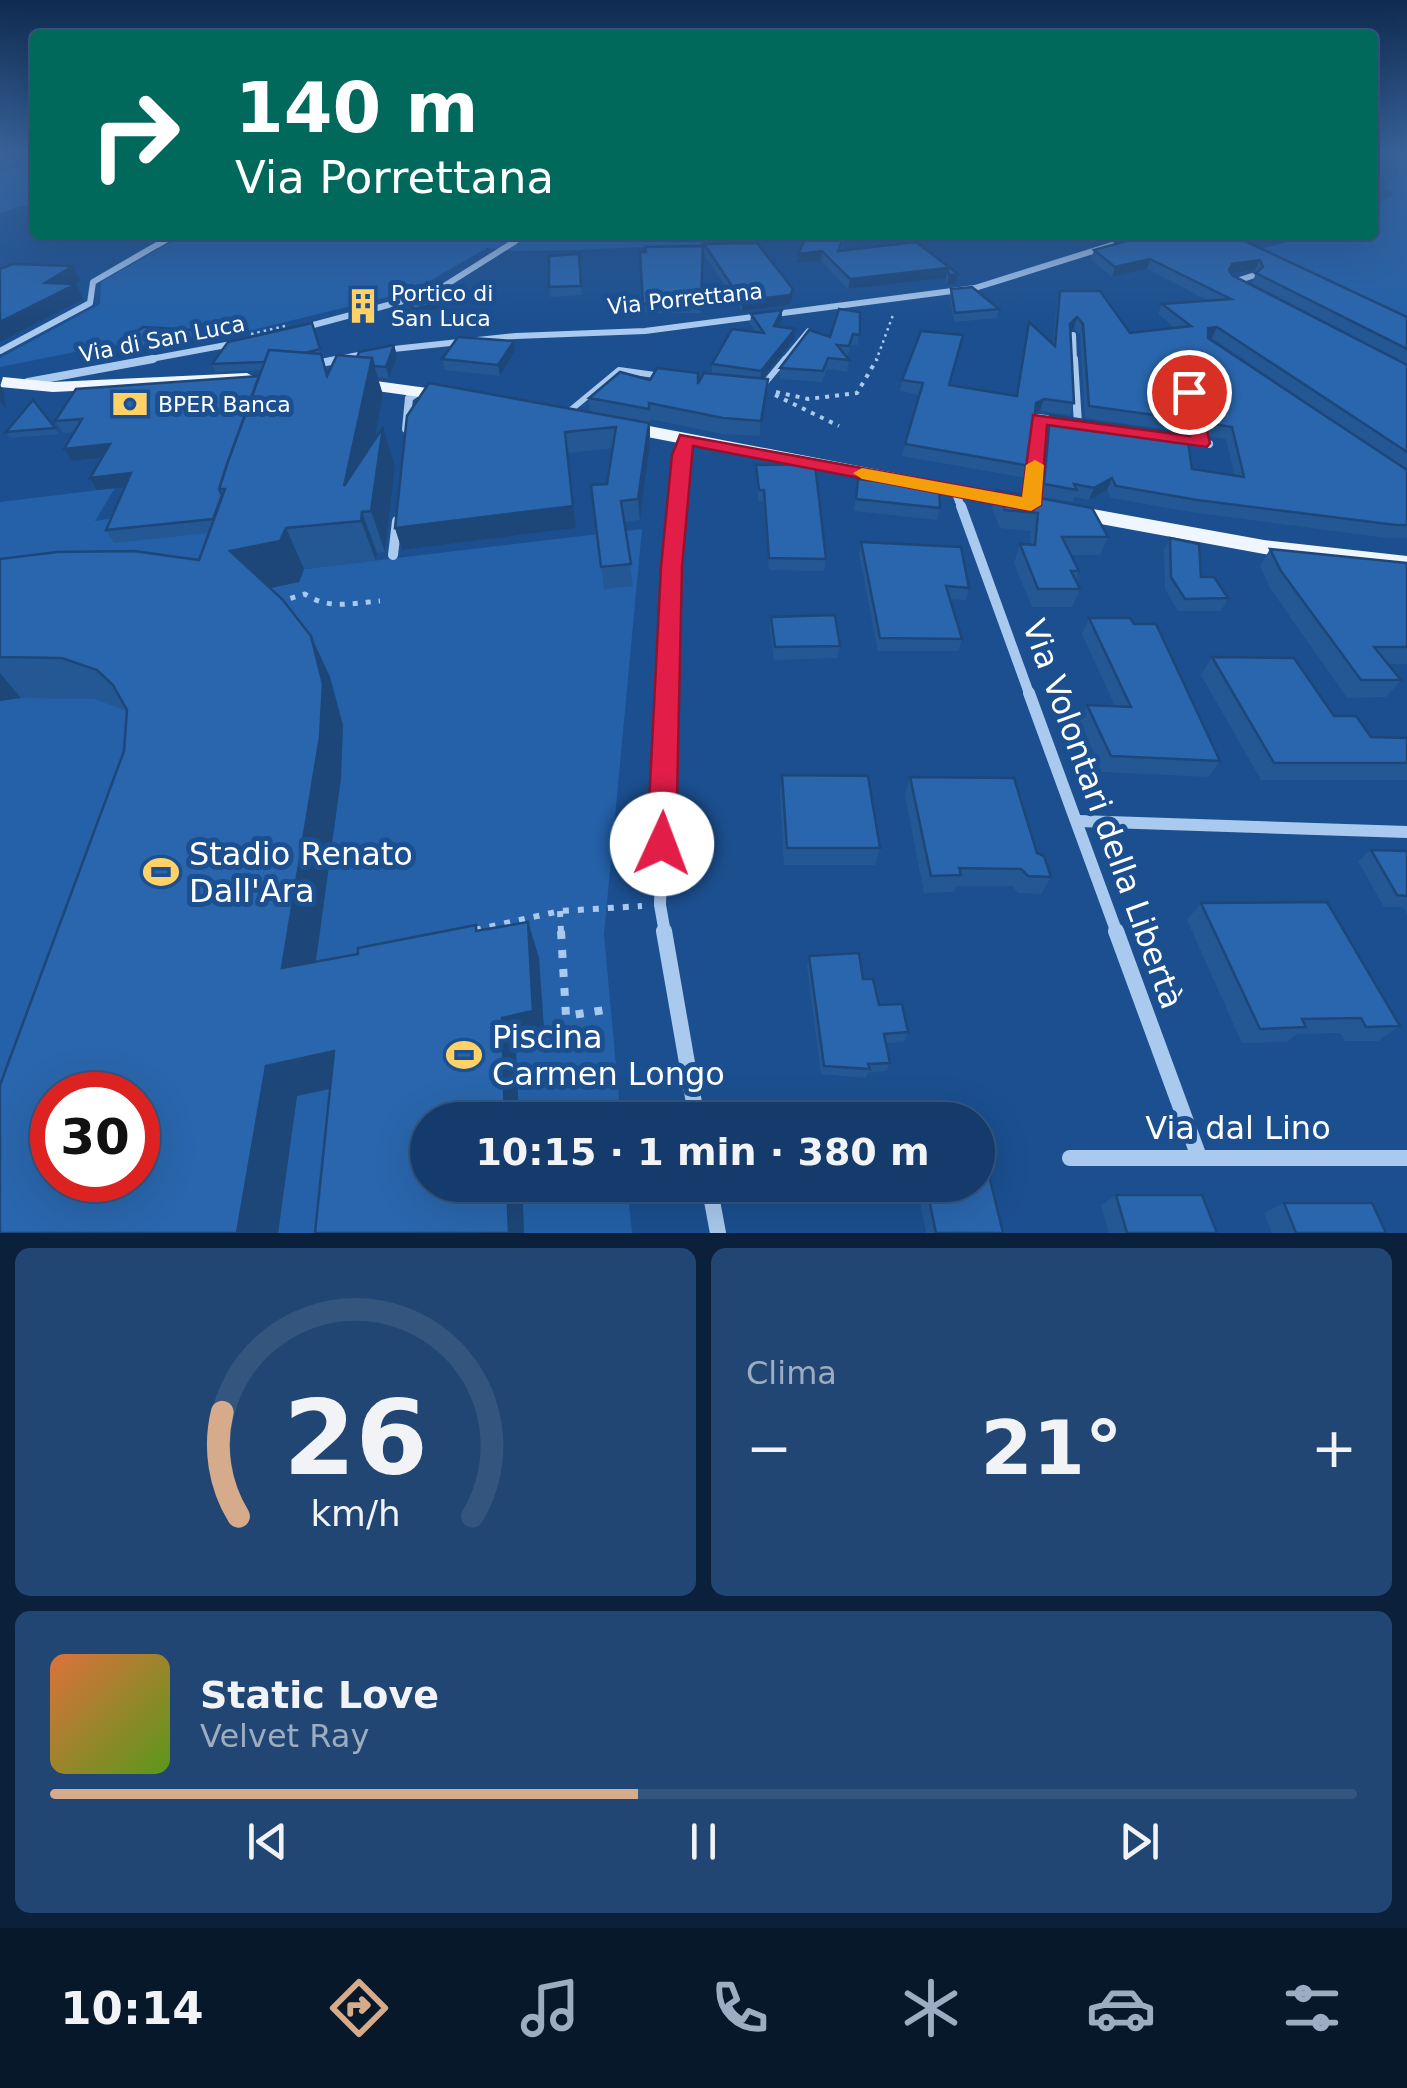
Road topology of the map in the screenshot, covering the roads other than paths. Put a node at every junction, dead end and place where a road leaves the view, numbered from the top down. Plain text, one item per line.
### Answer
1 (166, 240) edge
2 (517, 240) edge
3 (1124, 242) edge
4 (1252, 276) edge
5 (1252, 294) edge
6 (289, 331) edge
7 (808, 332) edge
8 (1073, 335) edge
9 (254, 339) edge
10 (0, 351) edge
11 (294, 374) joint
12 (673, 377) edge
13 (262, 378) edge
14 (13, 382) joint
15 (745, 387) edge
16 (419, 391) junction
17 (470, 400) edge
18 (556, 414) joint
19 (1078, 424) junction
20 (1197, 426) edge
21 (1095, 427) edge
22 (1166, 438) edge
23 (687, 439) junction
24 (404, 442) edge
25 (954, 491) junction
26 (1031, 505) junction
27 (398, 514) edge
28 (393, 555) dead end
29 (1407, 564) edge
30 (1079, 821) junction
31 (1407, 832) edge
32 (694, 1102) edge
33 (1199, 1157) junction
34 (1070, 1158) dead end
35 (1407, 1158) edge
36 (713, 1202) edge
37 (718, 1233) edge

1 - 10 street
2 - 6 street
3 - 11 street, Via Porrettana
4 - 5 street
7 - 15 lane
8 - 19 street
9 - 14 street, Via di San Luca
11 - 16 main road, Via Porrettana
12 - 18 lane
13 - 14 main road
16 - 17 main road, Via Porrettana
16 - 24 street
18 - 23 main road
19 - 21 street
19 - 26 street
20 - 22 street
23 - 25 main road
23 - 32 street
25 - 26 main road
25 - 30 street, Via Volontari della Libertà
26 - 29 main road
27 - 28 street
30 - 31 street
30 - 33 street, Via Volontari della Libertà
33 - 34 street, Via dal Lino
33 - 35 street, Via dal Lino
36 - 37 street

